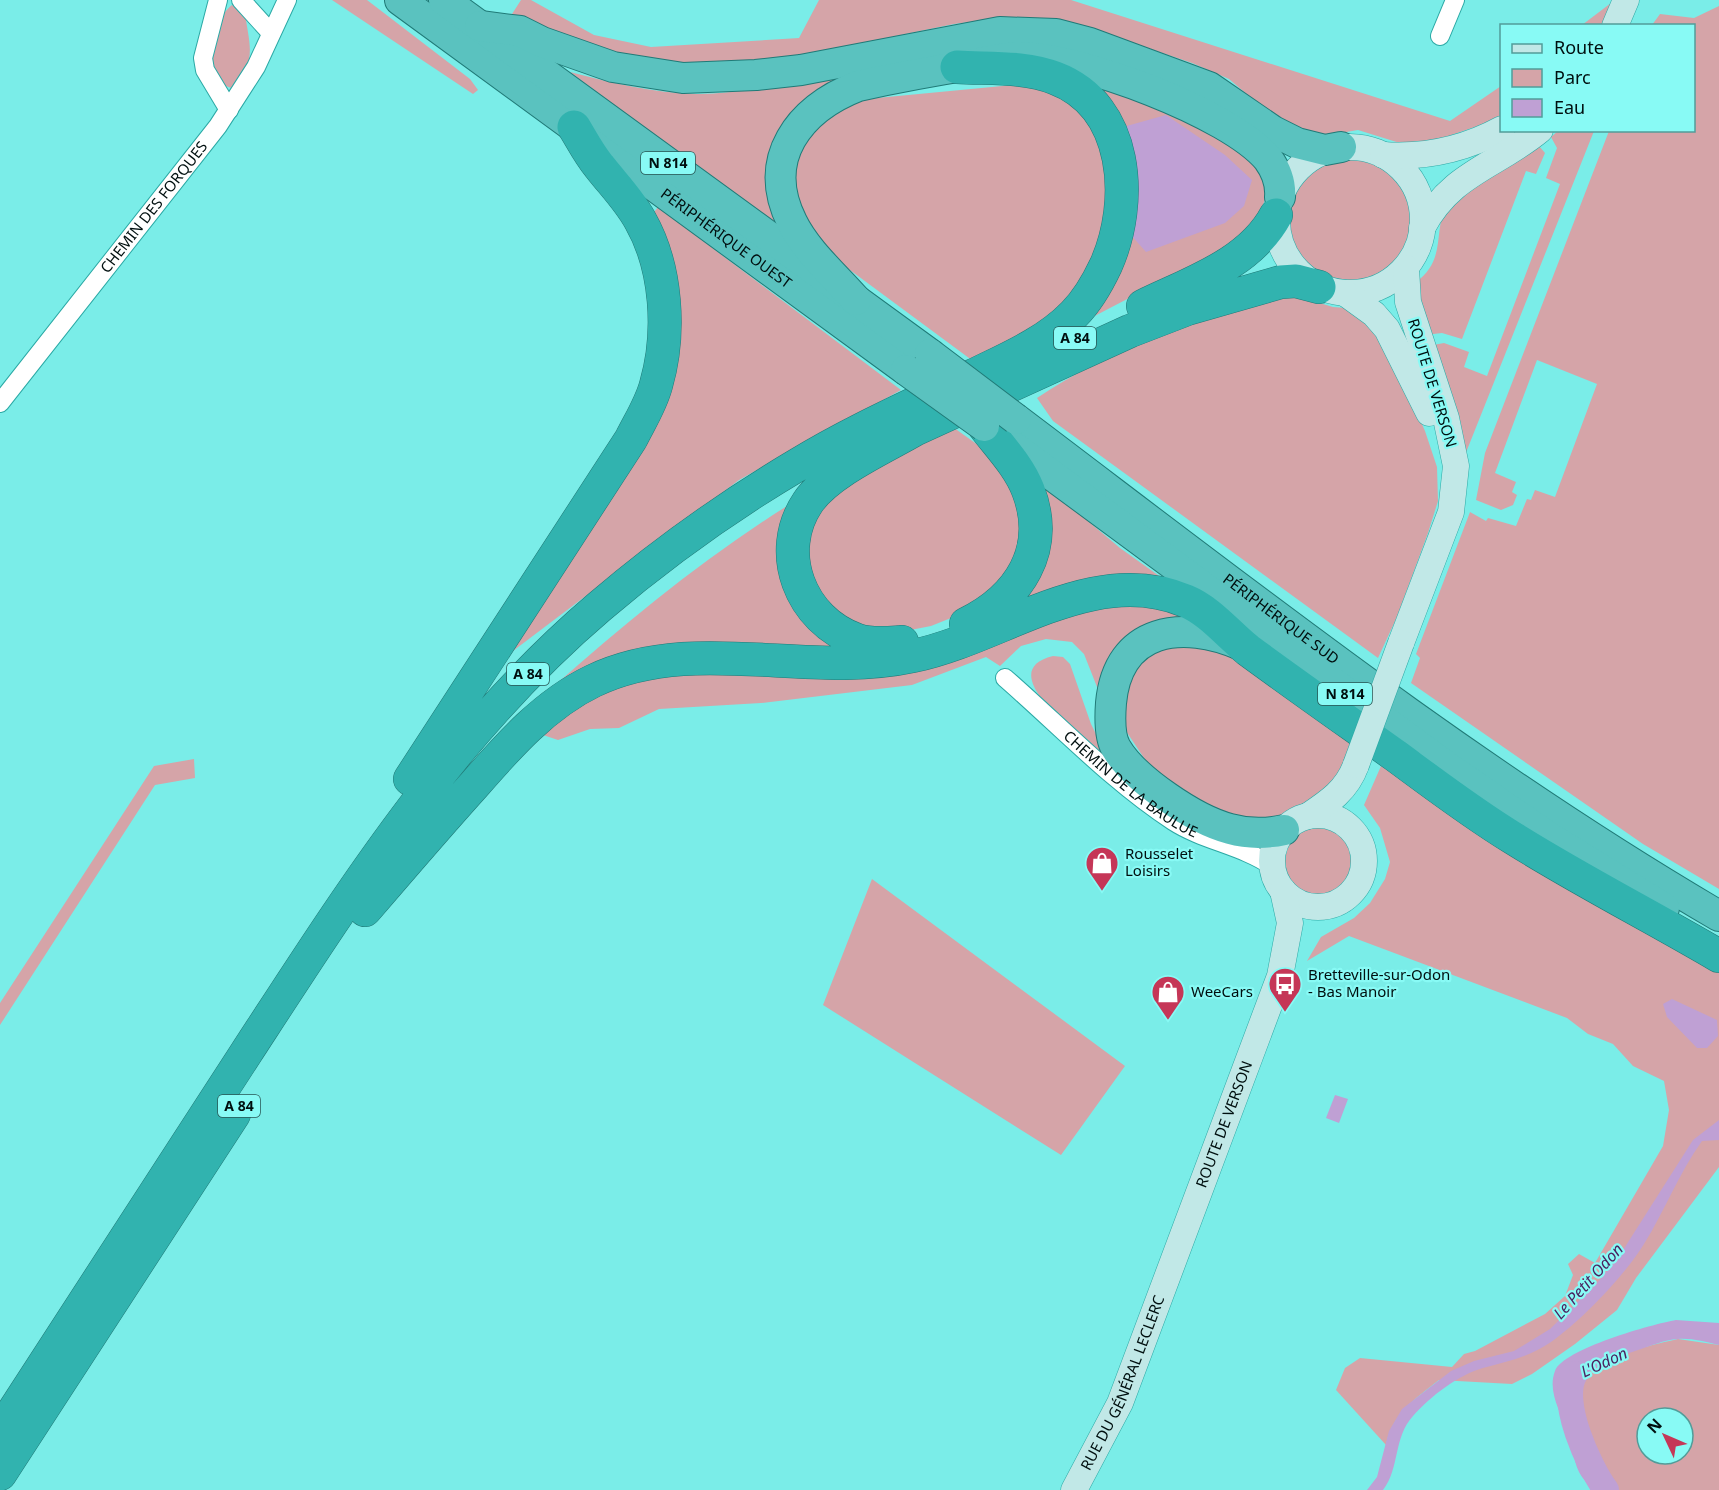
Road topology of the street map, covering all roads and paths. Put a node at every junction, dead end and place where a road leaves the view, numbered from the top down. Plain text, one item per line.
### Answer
1 (218, 0) edge
2 (241, 0) edge
3 (287, 0) edge
4 (400, 0) edge
5 (444, 0) edge
6 (1455, 0) edge
7 (1626, 0) edge
8 (1641, 0) edge
9 (1617, 24) edge
10 (1632, 24) edge
11 (480, 26) junction
12 (271, 33) junction
13 (1440, 36) dead end
14 (957, 67) junction
15 (229, 110) junction
16 (574, 127) junction
17 (1500, 130) edge
18 (1537, 132) edge
19 (1341, 147) junction
20 (1383, 155) junction
21 (1278, 206) junction
22 (1422, 228) junction
23 (1406, 267) junction
24 (1332, 290) junction
25 (856, 300) junction
26 (918, 362) junction
27 (0, 403) edge
28 (984, 426) junction
29 (915, 429) junction
30 (856, 433) junction
31 (1443, 533) junction
32 (1244, 646) junction
33 (1005, 678) dead end
34 (1355, 767) junction
35 (1296, 823) junction
36 (1352, 829) junction
37 (1272, 866) junction
38 (1283, 891) junction
39 (1324, 908) junction
40 (365, 910) junction
41 (1719, 916) edge
42 (1719, 941) edge
43 (1719, 956) edge
44 (1280, 976) junction
45 (281, 999) junction
46 (1169, 1273) joint
47 (0, 1432) edge
48 (0, 1474) edge
49 (1074, 1490) edge

1 - 15 street
2 - 12 street
3 - 12 street, CHEMIN DES FORQUES
4 - 16 highway, PÉRIPHÉRIQUE OUEST / N 814
5 - 11 highway, PÉRIPHÉRIQUE OUEST / N 814
6 - 13 street
7 - 9 main road
8 - 10 main road
11 - 19 highway
11 - 25 highway, PÉRIPHÉRIQUE OUEST / N 814
12 - 15 street, CHEMIN DES FORQUES
14 - 21 highway
14 - 25 highway
14 - 30 highway
15 - 27 street, CHEMIN DES FORQUES
16 - 26 highway, PÉRIPHÉRIQUE OUEST / N 814
16 - 45 highway
17 - 20 main road
18 - 22 main road
19 - 20 main road
19 - 21 main road
20 - 22 main road
21 - 24 main road
21 - 30 highway, A 84
22 - 23 main road
23 - 24 main road
23 - 31 main road, ROUTE DE VERSON
24 - 29 highway, A 84
24 - 31 main road, ROUTE DE VERSON
25 - 26 highway, PÉRIPHÉRIQUE SUD / N 814
26 - 28 highway, PÉRIPHÉRIQUE SUD / N 814, bridge
26 - 41 highway, PÉRIPHÉRIQUE SUD / N 814, bridge
28 - 29 highway
28 - 42 highway, PÉRIPHÉRIQUE SUD / N 814
29 - 40 highway, A 84
30 - 45 highway, A 84
31 - 34 main road, ROUTE DE VERSON, bridge
32 - 35 highway
32 - 40 highway
32 - 43 highway
33 - 37 street, CHEMIN DE LA BAULUE
34 - 35 main road, ROUTE DE VERSON
34 - 36 main road, ROUTE DE VERSON
35 - 36 main road
35 - 37 main road
36 - 39 main road
37 - 38 main road
38 - 39 main road
38 - 44 main road, ROUTE DE VERSON
39 - 44 main road, ROUTE DE VERSON
40 - 48 highway, A 84
44 - 46 main road, ROUTE DE VERSON
45 - 47 highway, A 84
46 - 49 main road, RUE DU GÉNÉRAL LECLERC

